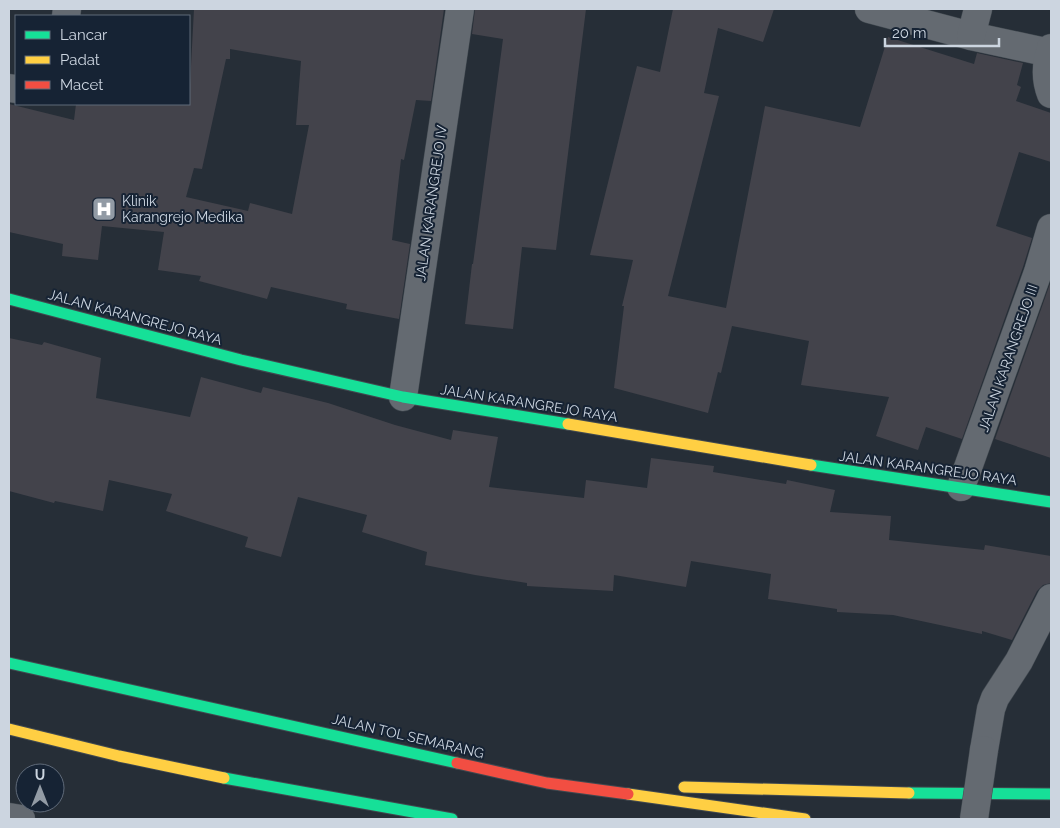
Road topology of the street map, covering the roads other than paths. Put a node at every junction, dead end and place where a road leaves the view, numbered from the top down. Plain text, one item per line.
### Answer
1 (869, 9) edge
2 (978, 9) edge
3 (458, 10) edge
4 (971, 36) junction
5 (1050, 50) edge
6 (1051, 94) edge
7 (1051, 228) edge
8 (9, 299) edge
9 (404, 397) junction
10 (961, 487) junction
11 (1051, 502) edge
12 (1051, 598) edge
13 (9, 663) edge
14 (9, 729) edge
15 (547, 783) junction
16 (656, 786) dead end
17 (676, 786) dead end
18 (1051, 794) edge
19 (9, 817) edge
20 (21, 819) edge
21 (452, 819) edge
22 (805, 819) edge
23 (974, 819) edge

1 - 4 street
2 - 4 street
3 - 9 street, JALAN KARANGREJO IV
4 - 5 street
5 - 6 street
7 - 10 street, JALAN KARANGREJO III
8 - 9 main road, JALAN KARANGREJO RAYA
9 - 10 main road, JALAN KARANGREJO RAYA
10 - 11 main road, JALAN KARANGREJO RAYA
12 - 23 street, bridge
13 - 15 main road, JALAN TOL SEMARANG
14 - 21 main road
15 - 16 main road
15 - 22 main road, JALAN TOL SEMARANG
17 - 18 main road
19 - 20 street

